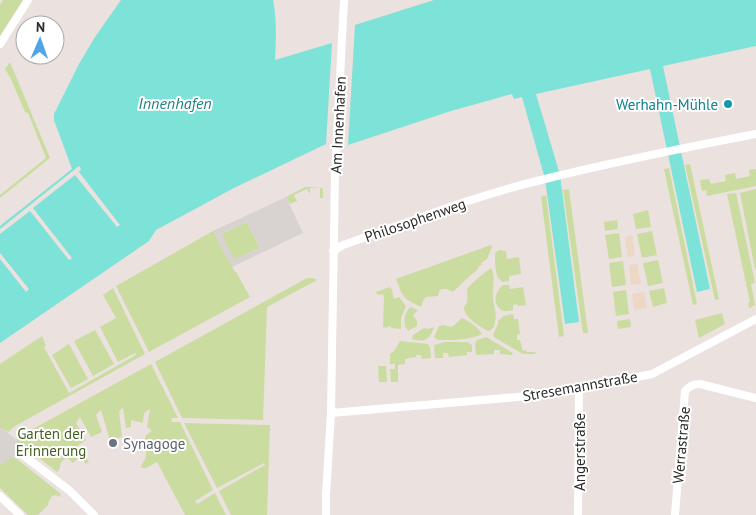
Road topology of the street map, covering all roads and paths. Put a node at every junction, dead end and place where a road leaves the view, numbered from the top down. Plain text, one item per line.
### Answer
1 (28, 0) edge
2 (344, 0) edge
3 (0, 44) edge
4 (756, 134) edge
5 (333, 250) junction
6 (756, 319) edge
7 (579, 389) junction
8 (756, 398) edge
9 (331, 413) junction
10 (19, 452) dead end
11 (0, 496) edge
12 (20, 515) edge
13 (94, 515) edge
14 (326, 515) edge
15 (578, 515) edge
16 (675, 515) edge

1 - 3 street
2 - 5 street, Am Innenhafen
4 - 5 street, Philosophenweg
5 - 9 street
6 - 7 street, Stresemannstraße
7 - 9 street, Stresemannstraße
7 - 15 street, Angerstraße
8 - 16 street, Werrastraße
9 - 14 street
10 - 13 street
11 - 12 street

